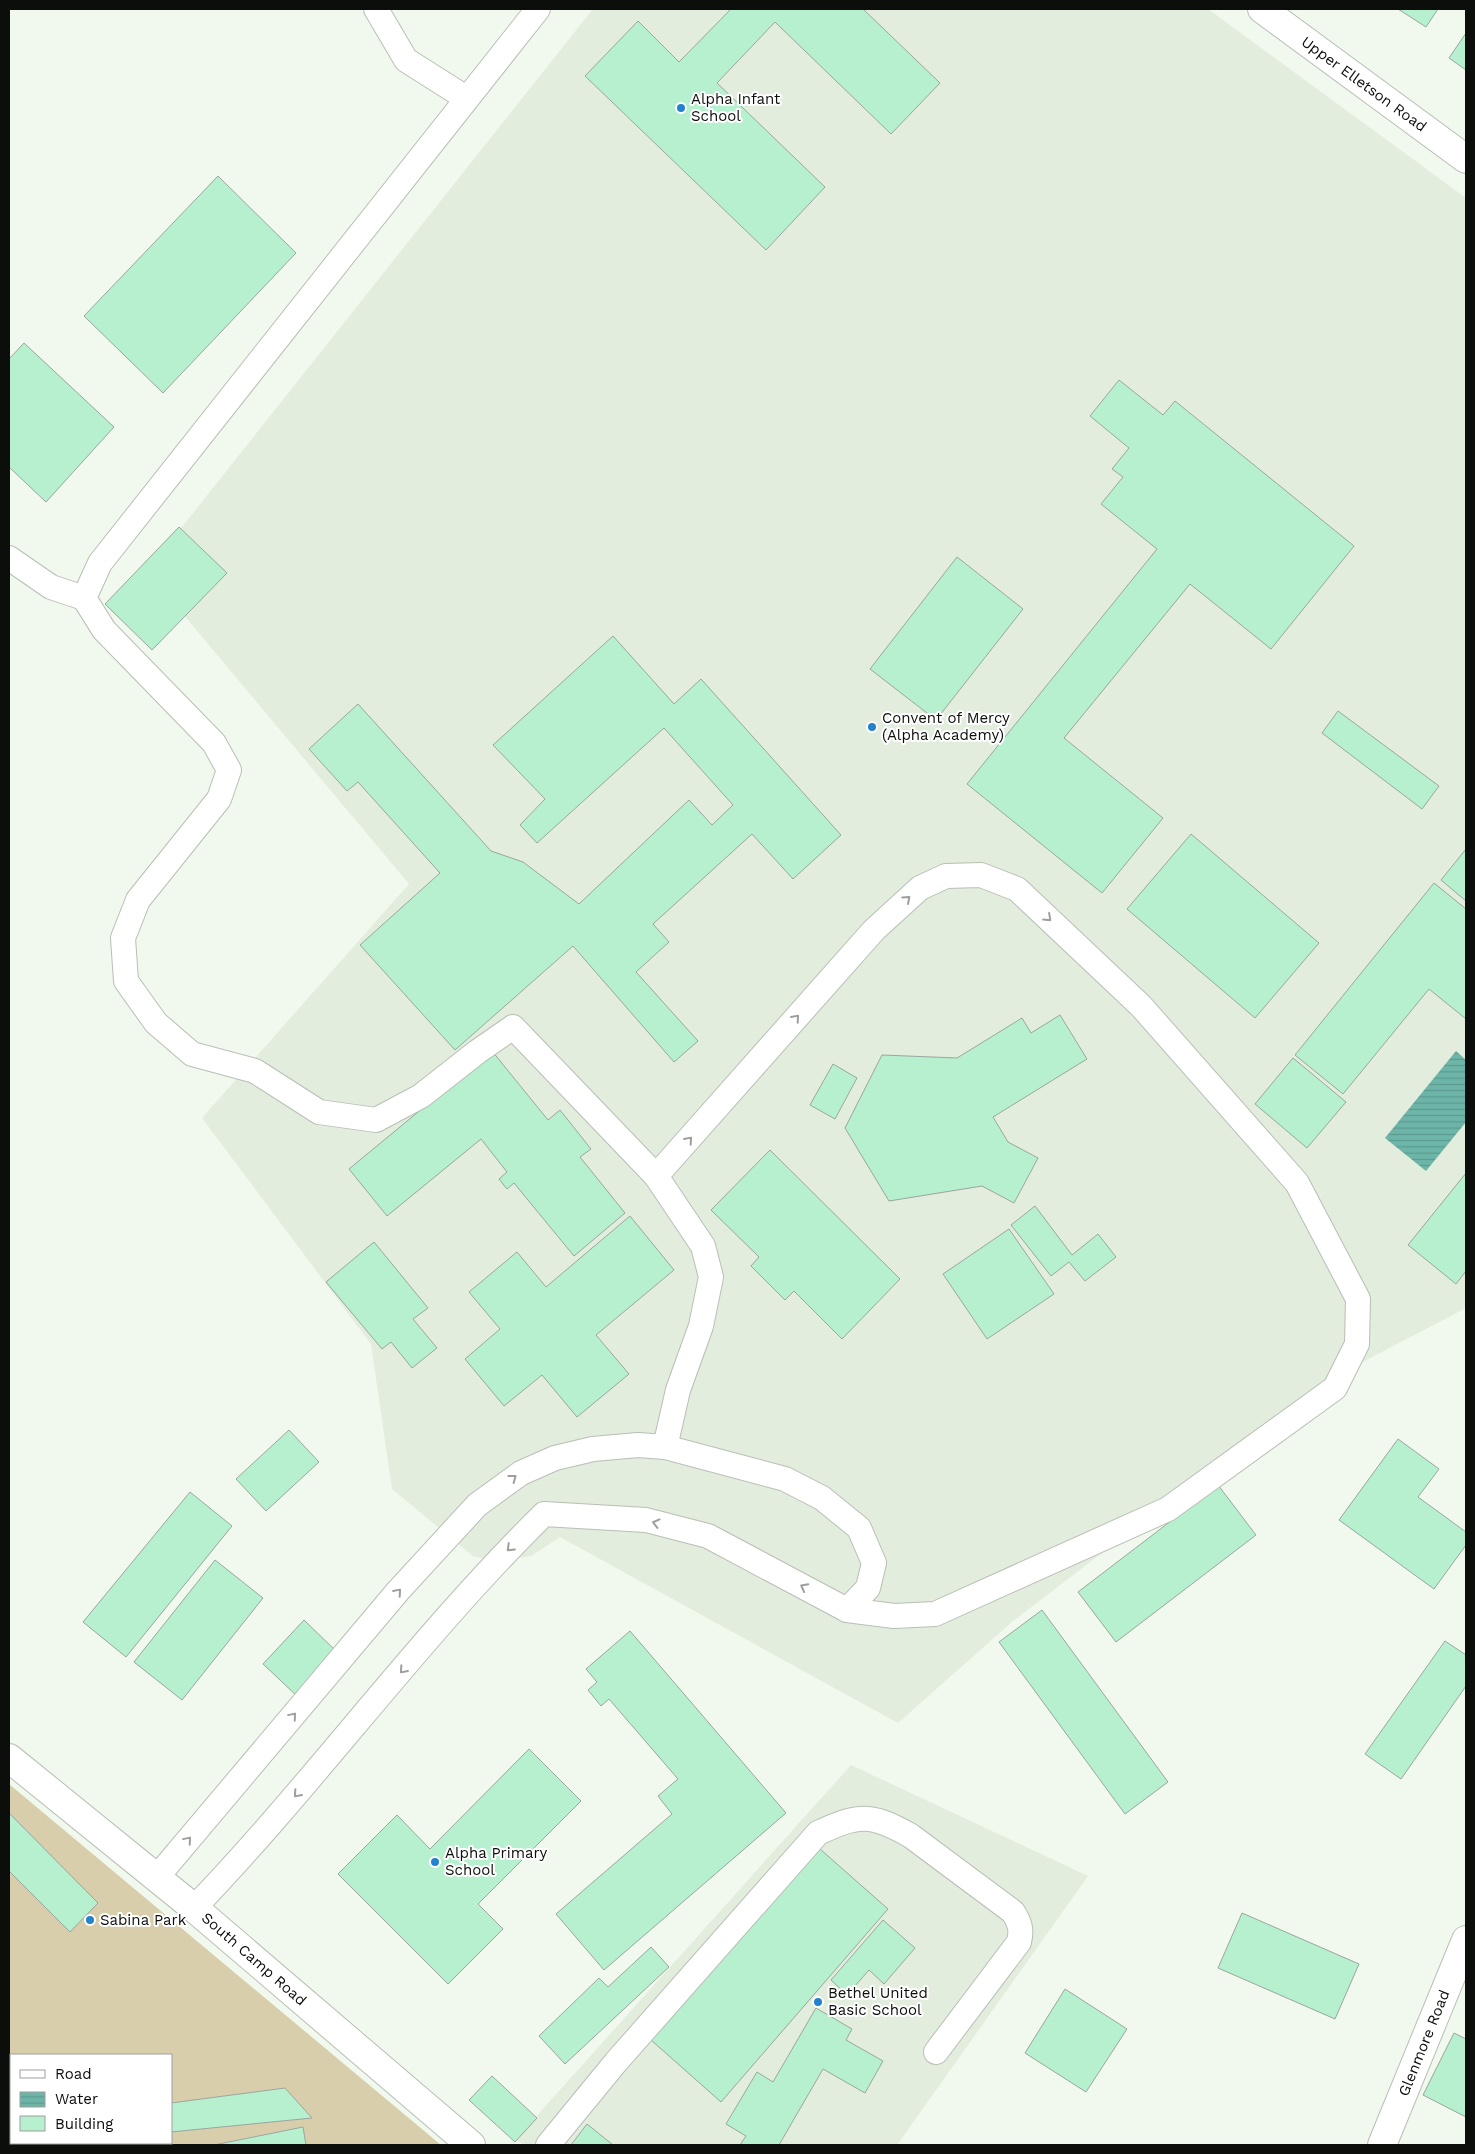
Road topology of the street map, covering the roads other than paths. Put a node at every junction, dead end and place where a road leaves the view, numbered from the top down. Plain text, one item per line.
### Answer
1 (376, 9) edge
2 (538, 9) edge
3 (1262, 9) edge
4 (466, 98) junction
5 (1466, 159) edge
6 (9, 558) edge
7 (84, 598) junction
8 (656, 1176) junction
9 (666, 1447) junction
10 (847, 1610) junction
11 (9, 1758) edge
12 (157, 1877) junction
13 (194, 1908) junction
14 (1466, 1940) edge
15 (936, 2052) dead end
16 (471, 2145) edge
17 (548, 2145) edge
18 (1382, 2145) edge

1 - 4 lane
2 - 4 lane
3 - 5 main road, Upper Elletson Road
4 - 7 lane
6 - 7 lane
7 - 8 lane
8 - 9 lane
8 -> 10 lane
9 - 10 lane
12 -> 9 lane
10 -> 13 lane
11 - 12 main road, South Camp Road
12 - 13 main road, South Camp Road
13 - 16 main road, South Camp Road
14 - 18 main road, Glenmore Road
15 - 17 lane

